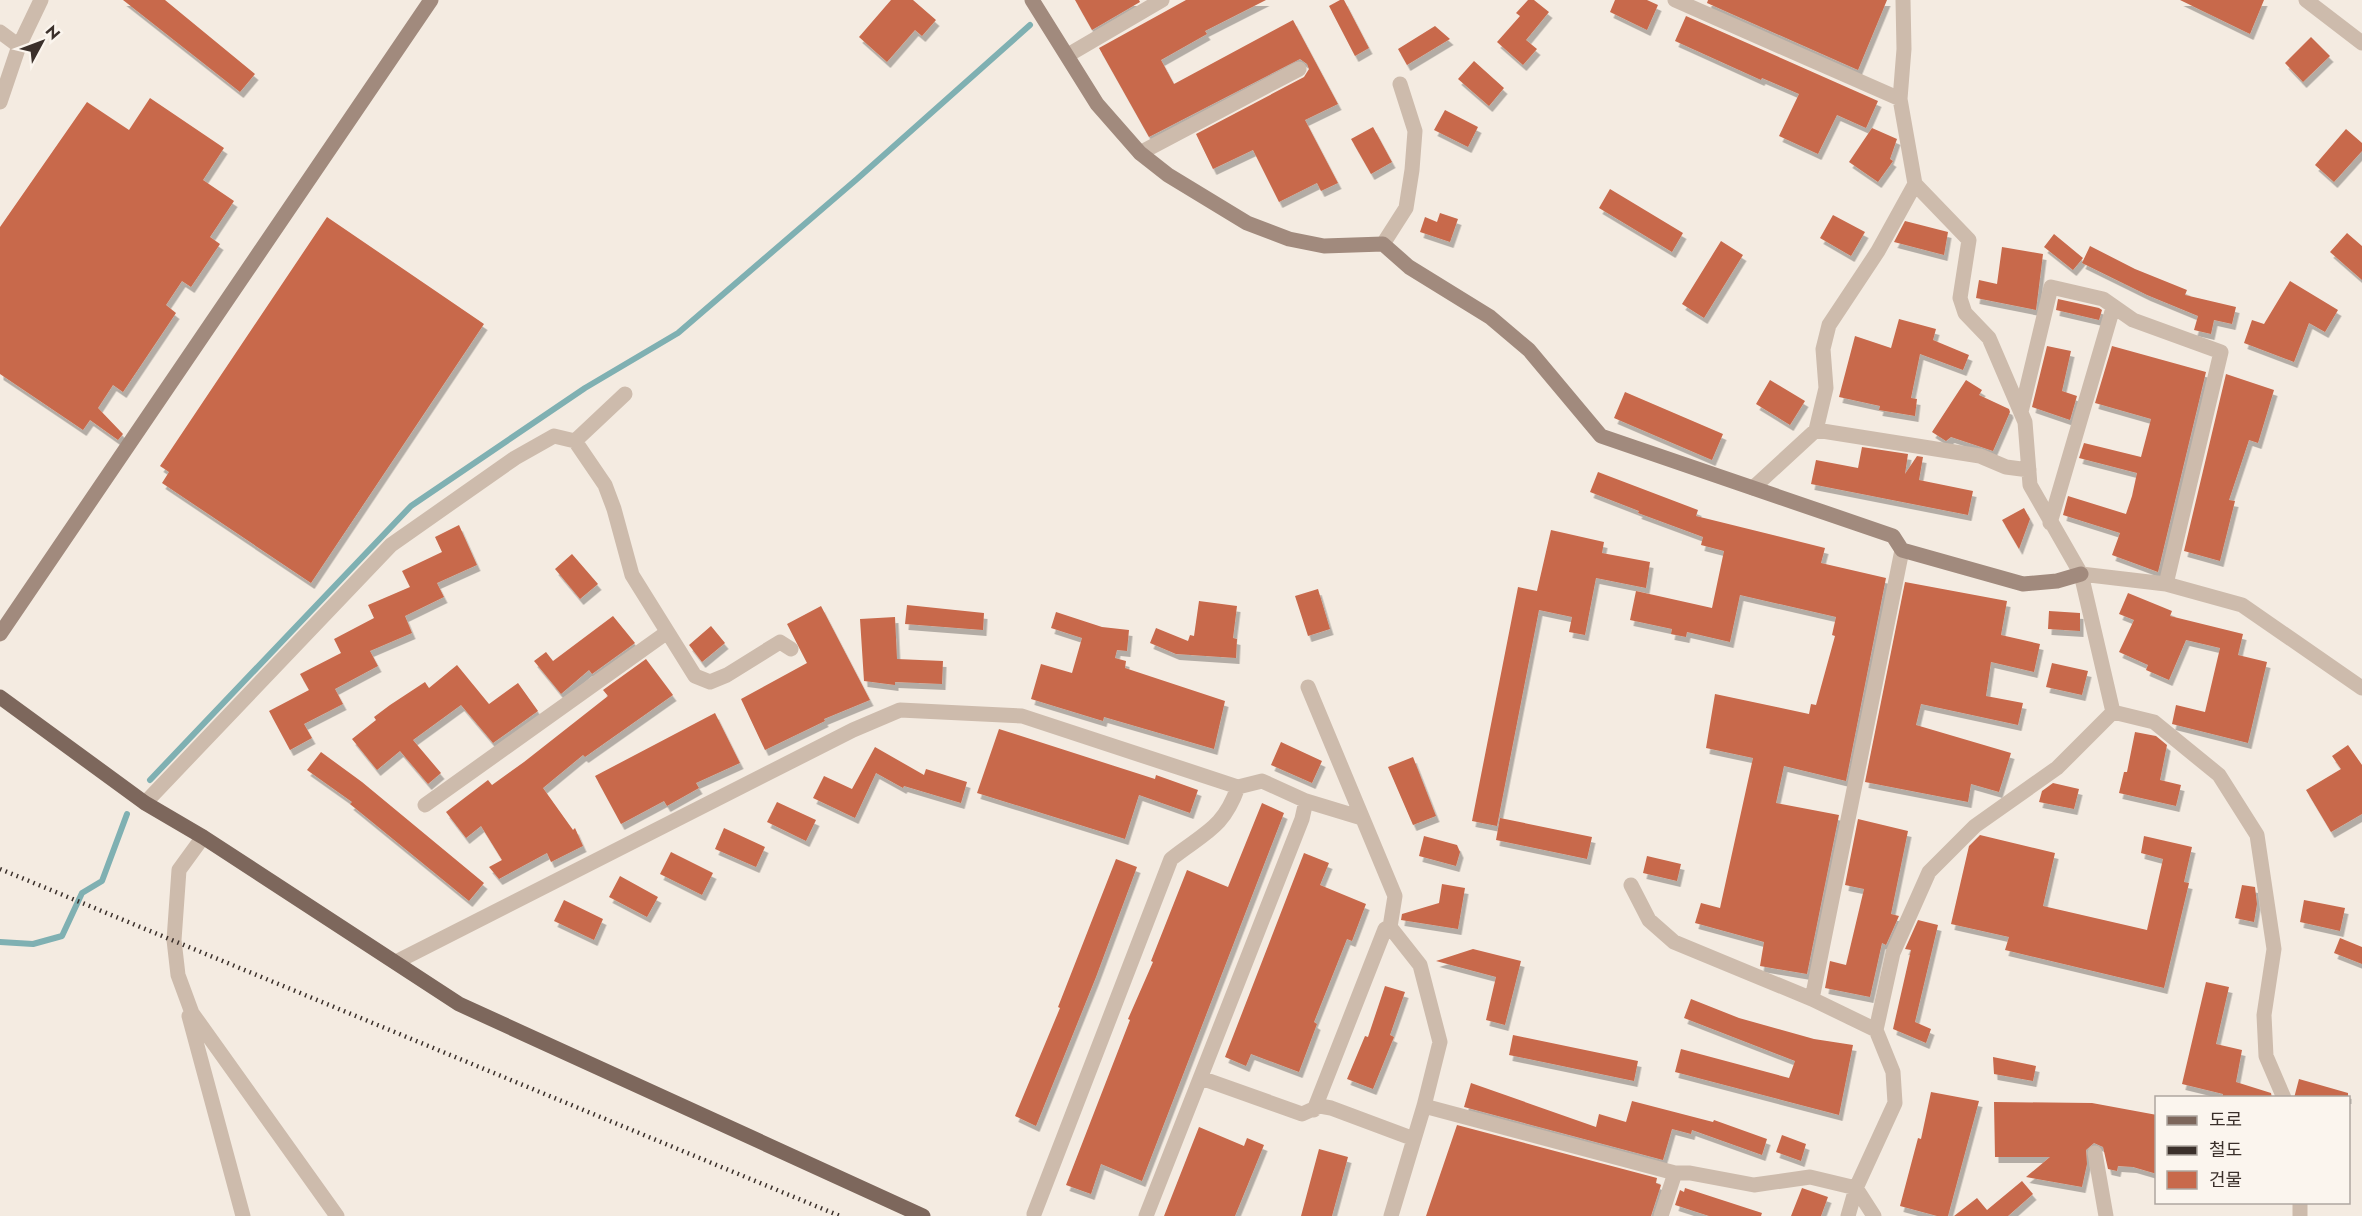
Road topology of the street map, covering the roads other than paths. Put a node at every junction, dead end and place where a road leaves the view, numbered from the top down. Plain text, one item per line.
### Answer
1 (41, 0) edge
2 (431, 0) edge
3 (1162, 0) edge
4 (1675, 0) edge
5 (1903, 0) edge
6 (2306, 0) edge
7 (1038, 2) edge
8 (0, 32) edge
9 (2362, 43) edge
10 (19, 46) junction
11 (1068, 55) junction
12 (1299, 69) dead end
13 (1400, 84) dead end
14 (1900, 99) junction
15 (0, 102) edge
16 (1140, 153) junction
17 (1915, 184) junction
18 (1383, 244) junction
19 (2113, 308) junction
20 (626, 394) dead end
21 (2021, 412) junction
22 (1816, 430) junction
23 (574, 441) junction
24 (2029, 470) junction
25 (1753, 488) junction
26 (2050, 523) junction
27 (1902, 550) junction
28 (2081, 574) junction
29 (2166, 584) junction
30 (666, 633) junction
31 (0, 634) edge
32 (791, 650) dead end
33 (1308, 687) dead end
34 (2362, 688) edge
35 (0, 697) edge
36 (2113, 712) junction
37 (1238, 787) junction
38 (1306, 801) junction
39 (145, 803) junction
40 (425, 805) dead end
41 (1362, 818) junction
42 (203, 837) junction
43 (1631, 885) dead end
44 (1390, 927) junction
45 (396, 962) junction
46 (178, 975) junction
47 (1812, 999) junction
48 (1876, 1030) junction
49 (1201, 1078) junction
50 (2283, 1096) edge
51 (1424, 1106) junction
52 (1314, 1110) junction
53 (1414, 1139) junction
54 (2095, 1153) dead end
55 (1675, 1173) junction
56 (1856, 1188) junction
57 (1037, 1215) edge
58 (243, 1216) edge
59 (337, 1216) edge
60 (923, 1216) edge
61 (1146, 1216) edge
62 (1391, 1216) edge
63 (1661, 1216) edge
64 (1848, 1216) edge
65 (1874, 1216) edge
66 (2106, 1216) edge

1 - 10 street
2 - 31 street
3 - 11 street
4 - 14 street
5 - 14 street
6 - 9 street
7 - 11 street
8 - 10 street
10 - 15 street
11 - 16 street
12 - 16 street
13 - 18 street
14 - 17 street
16 - 18 street
17 - 21 street
17 - 22 street
18 - 25 street
19 - 21 street
19 - 26 street
19 - 29 street
20 - 23 street
21 - 24 street
22 - 24 street
22 - 25 street
23 - 30 street
23 - 39 street
24 - 26 street
25 - 27 street
26 - 28 street
27 - 28 street
27 - 47 street
28 - 29 street
28 - 36 street
29 - 34 street
30 - 32 street
30 - 40 street
33 - 41 street
35 - 39 main road
36 - 48 street
36 - 50 street
37 - 38 street
37 - 45 street
37 - 57 street
38 - 41 street
38 - 49 street
39 - 42 main road
41 - 44 street
42 - 45 main road
42 - 46 street
43 - 47 street
44 - 51 street
44 - 52 street
45 - 60 main road
46 - 58 street
46 - 59 street
47 - 48 street
48 - 56 street
49 - 52 street
49 - 61 street
51 - 53 street
51 - 55 street
52 - 53 street
53 - 62 street
54 - 66 street
55 - 56 street
55 - 63 street
56 - 64 street
56 - 65 street

